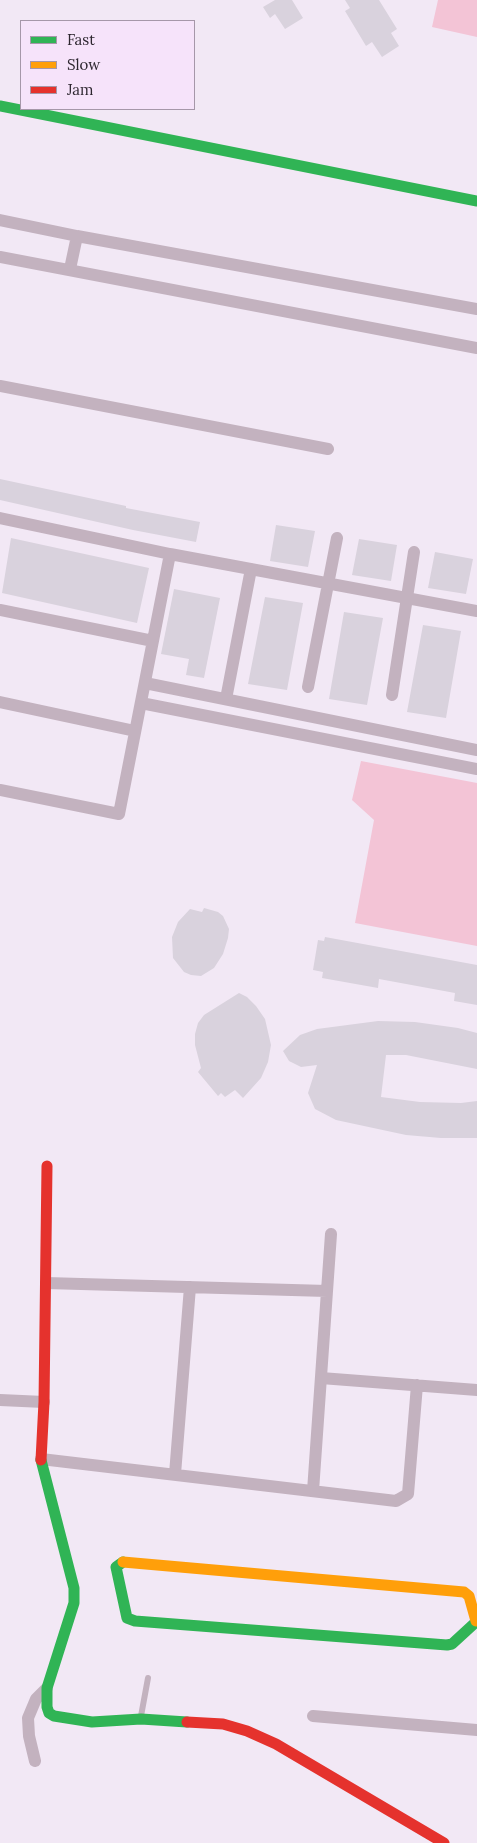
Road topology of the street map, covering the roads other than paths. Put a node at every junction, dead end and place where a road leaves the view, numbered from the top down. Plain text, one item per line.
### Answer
1 (0, 106) edge
2 (477, 202) edge
3 (0, 220) edge
4 (77, 236) junction
5 (0, 256) edge
6 (70, 269) junction
7 (477, 309) edge
8 (477, 348) edge
9 (0, 386) edge
10 (328, 449) dead end
11 (0, 518) edge
12 (337, 538) dead end
13 (414, 552) dead end
14 (170, 554) junction
15 (252, 569) junction
16 (328, 583) junction
17 (406, 597) junction
18 (0, 610) edge
19 (477, 611) edge
20 (153, 641) junction
21 (145, 683) junction
22 (308, 686) dead end
23 (392, 695) dead end
24 (226, 700) junction
25 (0, 702) edge
26 (141, 703) junction
27 (379, 730) junction
28 (135, 731) junction
29 (375, 748) junction
30 (477, 750) edge
31 (477, 769) edge
32 (0, 790) edge
33 (47, 1166) dead end
34 (331, 1234) dead end
35 (46, 1283) junction
36 (190, 1287) junction
37 (327, 1291) junction
38 (321, 1378) junction
39 (418, 1386) junction
40 (477, 1390) edge
41 (0, 1400) edge
42 (44, 1402) junction
43 (41, 1459) junction
44 (175, 1474) junction
45 (313, 1491) junction
46 (476, 1621) edge
47 (148, 1678) dead end
48 (47, 1688) junction
49 (313, 1716) dead end
50 (140, 1718) junction
51 (477, 1730) edge
52 (35, 1760) dead end
53 (444, 1843) edge

1 - 2 street
3 - 4 street
4 - 6 street
4 - 7 street
5 - 6 street
6 - 8 street
9 - 10 street
11 - 14 street
12 - 16 street
13 - 17 street
14 - 15 street
14 - 20 street
15 - 16 street
15 - 24 street
16 - 17 street
16 - 22 street
17 - 19 street
17 - 23 street
18 - 20 street
20 - 21 street
21 - 24 street
21 - 26 street
24 - 27 street
25 - 28 street
26 - 28 street
26 - 29 street
27 - 29 street
27 - 30 street
28 - 32 street
29 - 31 street
33 - 35 street
34 - 37 street
35 - 36 street
35 - 42 street
36 - 37 street
36 - 44 street
37 - 38 street
38 - 39 street
38 - 45 street
39 - 40 street
39 - 45 street
41 - 42 street
42 - 43 street
43 - 44 street
43 - 48 street
44 - 45 street
46 - 46 street
47 - 50 lane
48 - 50 street
48 - 52 street
49 - 51 street
50 - 53 street

